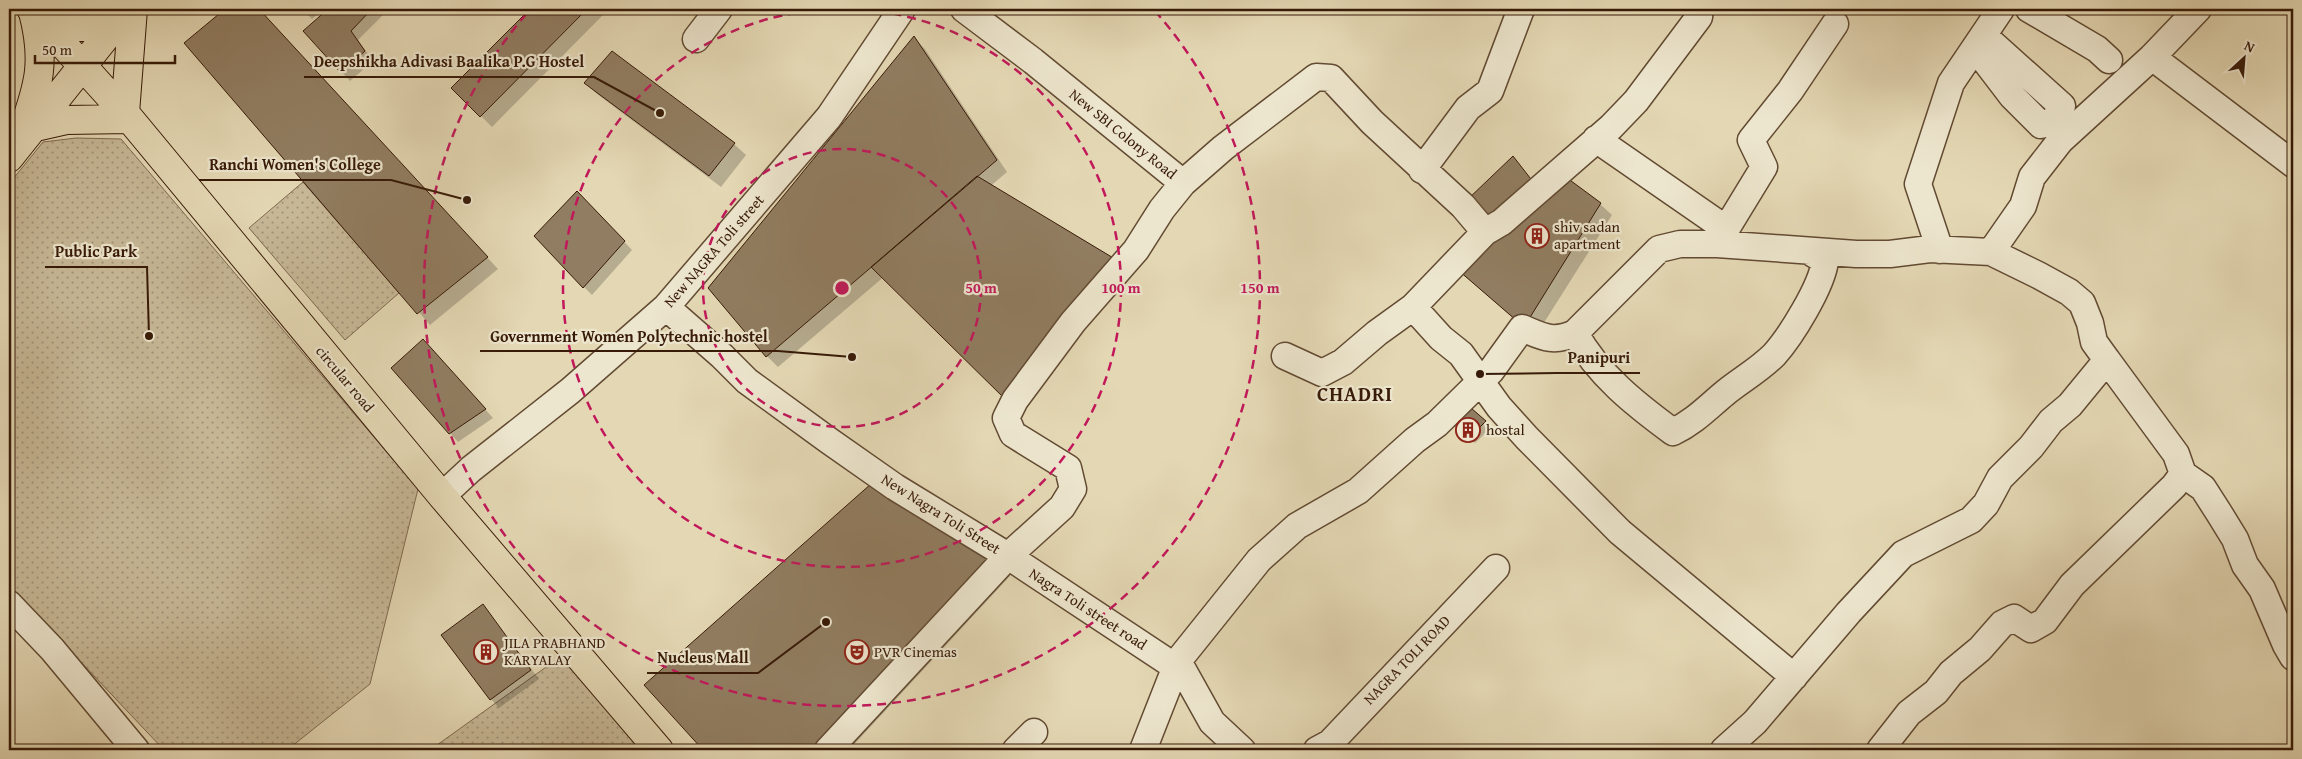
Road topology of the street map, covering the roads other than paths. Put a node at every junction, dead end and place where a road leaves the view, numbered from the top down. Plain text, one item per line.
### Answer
1 (719, 9) edge
2 (902, 9) edge
3 (964, 9) edge
4 (1521, 9) edge
5 (1700, 9) edge
6 (2001, 9) edge
7 (2029, 9) edge
8 (2198, 9) edge
9 (125, 15) edge
10 (38, 16) edge
11 (1836, 24) dead end
12 (696, 39) dead end
13 (2152, 57) junction
14 (2109, 60) dead end
15 (83, 67) junction
16 (127, 116) junction
17 (34, 127) junction
18 (1596, 139) junction
19 (12, 154) edge
20 (2293, 164) edge
21 (1422, 170) junction
22 (1183, 182) junction
23 (1485, 232) junction
24 (1722, 237) junction
25 (1940, 250) junction
26 (1991, 252) junction
27 (1812, 253) junction
28 (666, 307) junction
29 (1413, 307) junction
30 (1575, 333) junction
31 (1285, 356) dead end
32 (2107, 360) junction
33 (1482, 380) junction
34 (2183, 474) junction
35 (442, 496) junction
36 (1008, 556) junction
37 (1496, 568) dead end
38 (9, 604) edge
39 (2293, 657) edge
40 (1173, 662) junction
41 (1794, 677) junction
42 (136, 750) edge
43 (659, 750) edge
44 (828, 750) edge
45 (1143, 750) edge
46 (1242, 750) edge
47 (1318, 750) edge
48 (1724, 750) edge
49 (1880, 750) edge

1 - 12 street
2 - 28 street, New NAGRA Toli street
3 - 22 street, New SBI Colony Road
4 - 21 street
5 - 18 street
6 - 25 street
7 - 14 street
8 - 13 street
9 - 10 main road
9 - 15 main road
9 - 16 main road
10 - 15 main road, circular road
10 - 19 main road
11 - 24 street
13 - 20 street
13 - 26 street
15 - 16 main road, circular road
15 - 17 main road
16 - 17 main road
16 - 35 main road, circular road
17 - 19 main road
18 - 23 street
18 - 24 street
21 - 22 street
21 - 23 street
22 - 36 street, New SBI Colony Road
23 - 29 street
24 - 27 street
24 - 30 street
25 - 26 street
25 - 27 street
26 - 32 street
27 - 30 street
28 - 35 street, New NAGRA Toli street
28 - 36 street, New Nagra Toli Street
29 - 31 street
29 - 33 street
30 - 33 street
32 - 34 street
32 - 41 street
33 - 40 street
33 - 41 street
34 - 39 street
34 - 49 street
35 - 43 main road, circular road
36 - 40 street, Nagra Toli street road
36 - 44 street, New Nagra Toli Street
37 - 47 street, NAGRA TOLI ROAD
38 - 42 street
40 - 45 street
40 - 46 street
41 - 48 street

